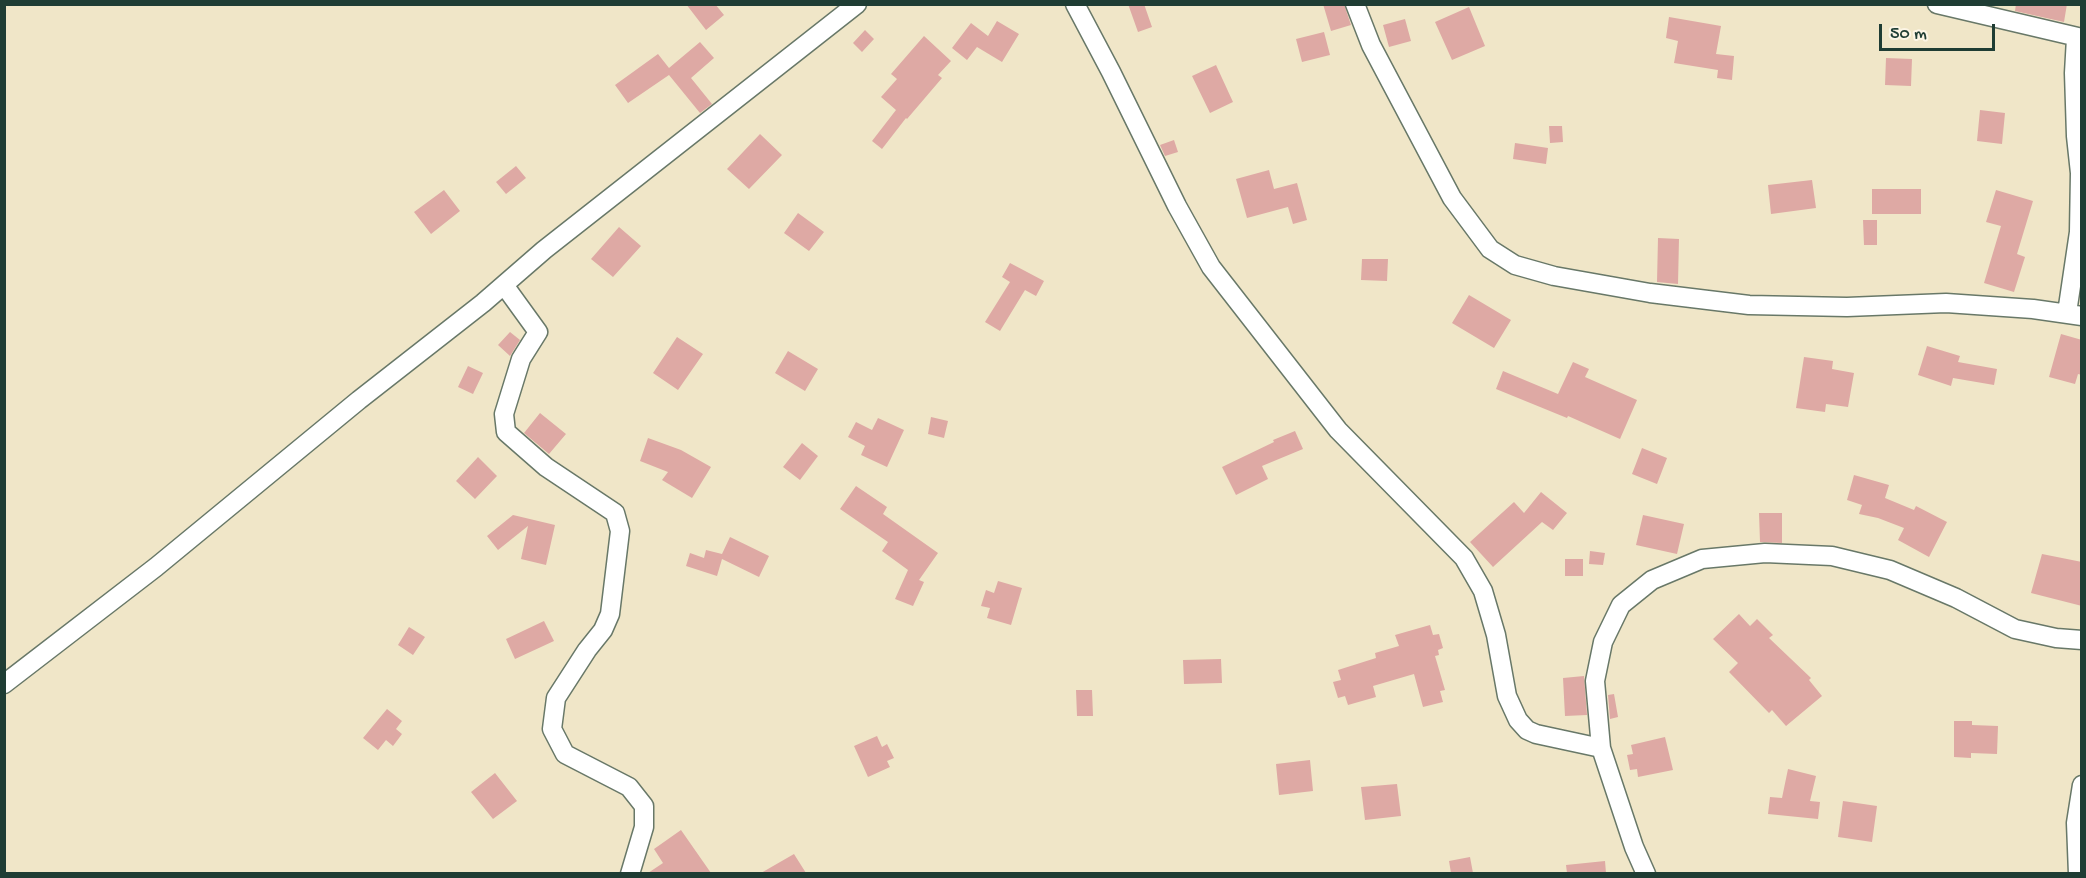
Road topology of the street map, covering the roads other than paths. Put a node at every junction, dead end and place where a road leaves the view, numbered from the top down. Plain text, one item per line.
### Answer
1 (857, 4) edge
2 (1075, 4) edge
3 (1355, 4) edge
4 (1937, 4) edge
5 (2079, 38) edge
6 (504, 285) junction
7 (2074, 315) edge
8 (2082, 640) edge
9 (4, 684) edge
10 (1601, 748) junction
11 (2082, 785) edge
12 (630, 873) edge
13 (1646, 873) edge
14 (2078, 873) edge

1 - 6 street
2 - 10 street
3 - 7 street
4 - 5 street
5 - 7 street
6 - 9 street
6 - 12 street
8 - 10 street
10 - 13 street
11 - 14 street

